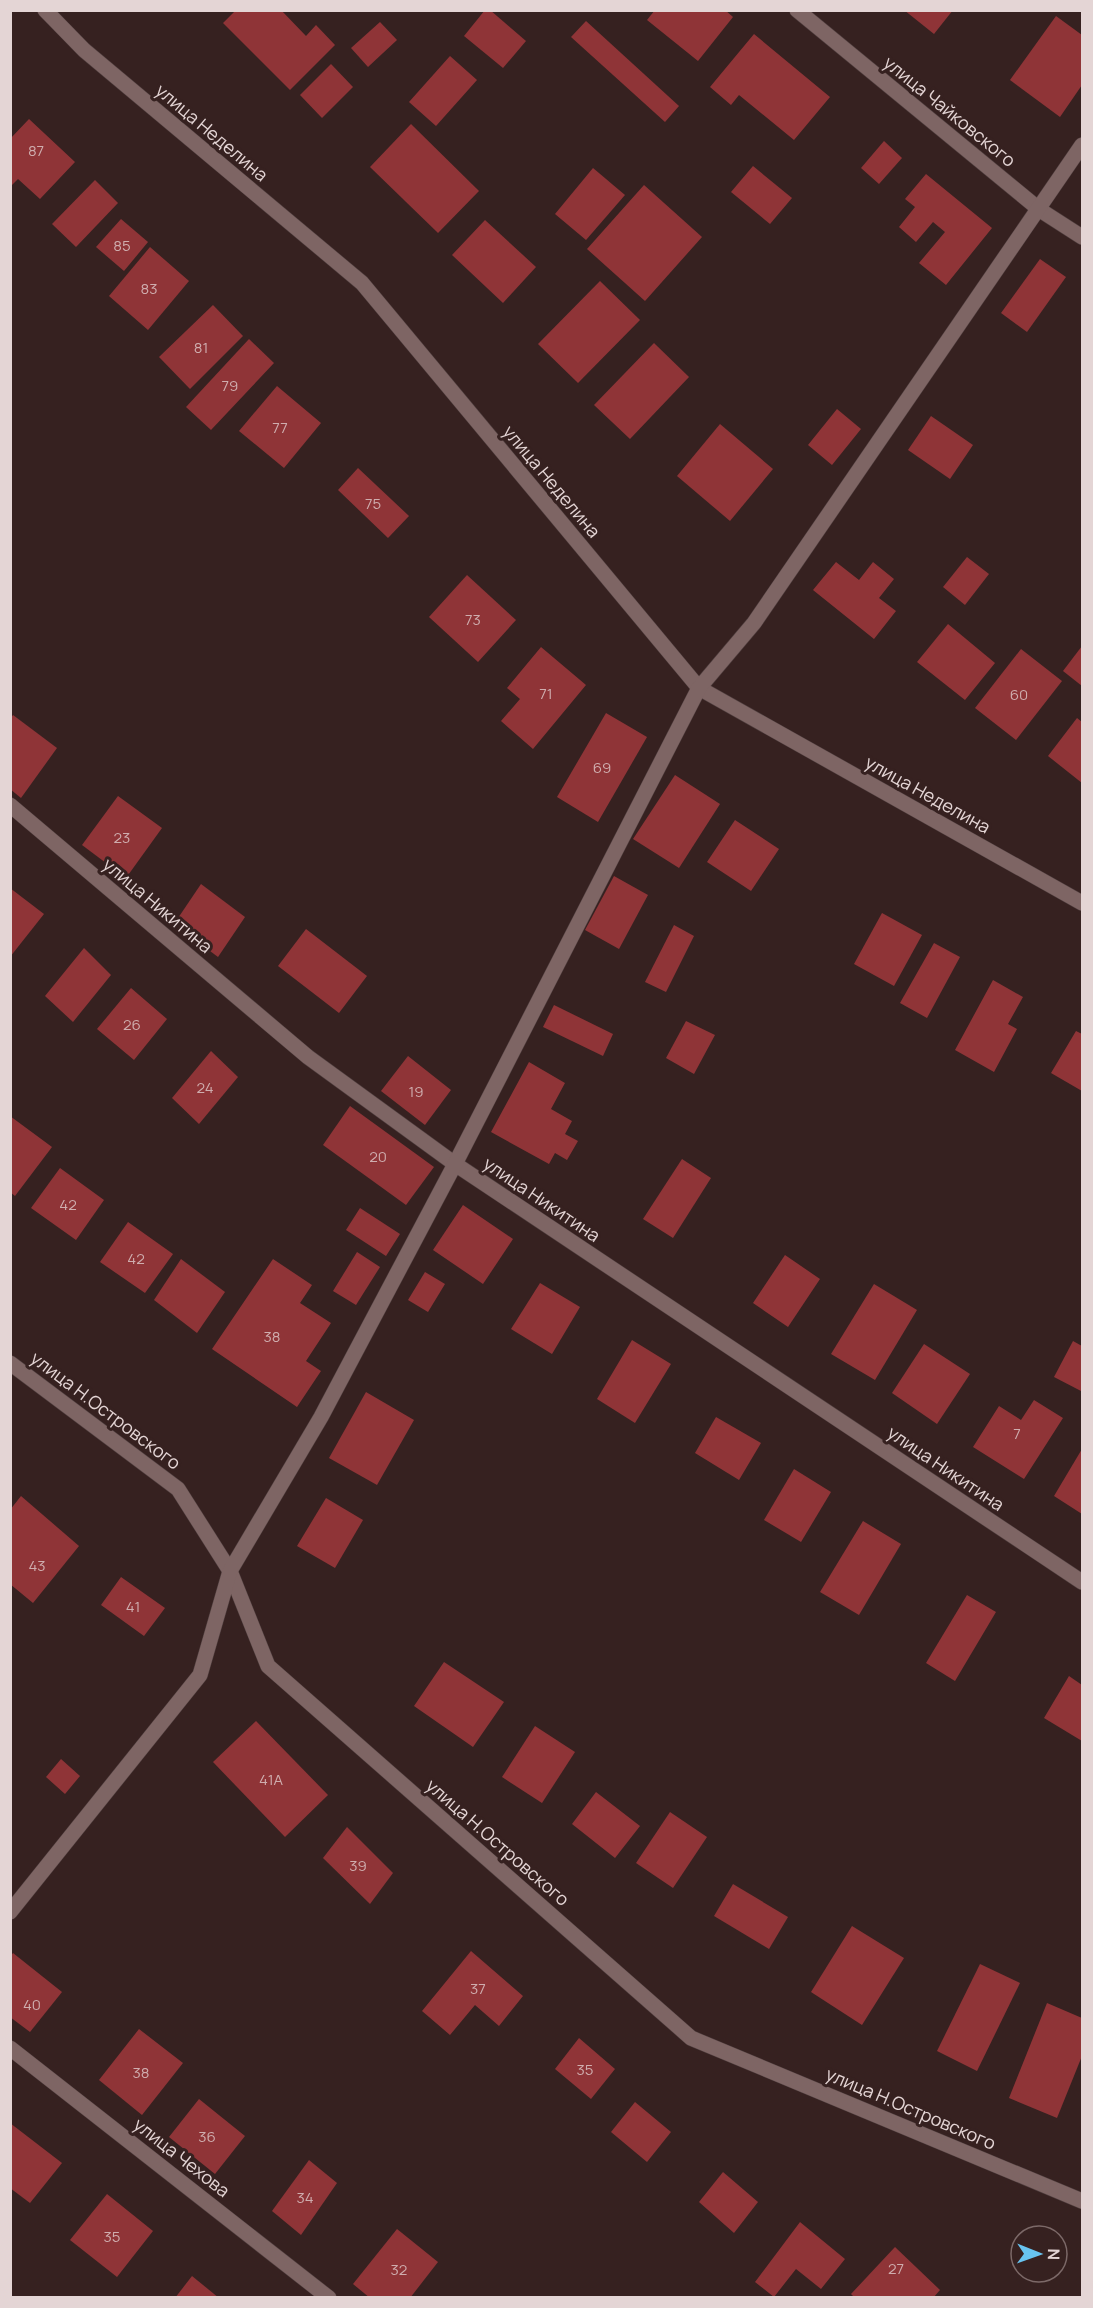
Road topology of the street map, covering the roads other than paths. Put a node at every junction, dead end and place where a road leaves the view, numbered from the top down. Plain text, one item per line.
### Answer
1 (45, 10) edge
2 (797, 10) edge
3 (1083, 146) edge
4 (1040, 210) junction
5 (1083, 237) edge
6 (699, 688) junction
7 (10, 805) edge
8 (1083, 903) edge
9 (455, 1164) junction
10 (10, 1363) edge
11 (230, 1571) junction
12 (1083, 1582) edge
13 (10, 1912) edge
14 (10, 2048) edge
15 (1083, 2201) edge
16 (329, 2298) edge

1 - 6 street, улица Неделина
2 - 4 street, улица Чайковского
3 - 4 street
4 - 5 street, улица Чайковского
4 - 6 street
6 - 8 street, улица Неделина
6 - 9 street
7 - 9 street, улица Никитина
9 - 11 street
9 - 12 street, улица Никитина
10 - 11 street, улица Н.Островского
11 - 13 street
11 - 15 street, улица Н.Островского
14 - 16 street, улица Чехова

